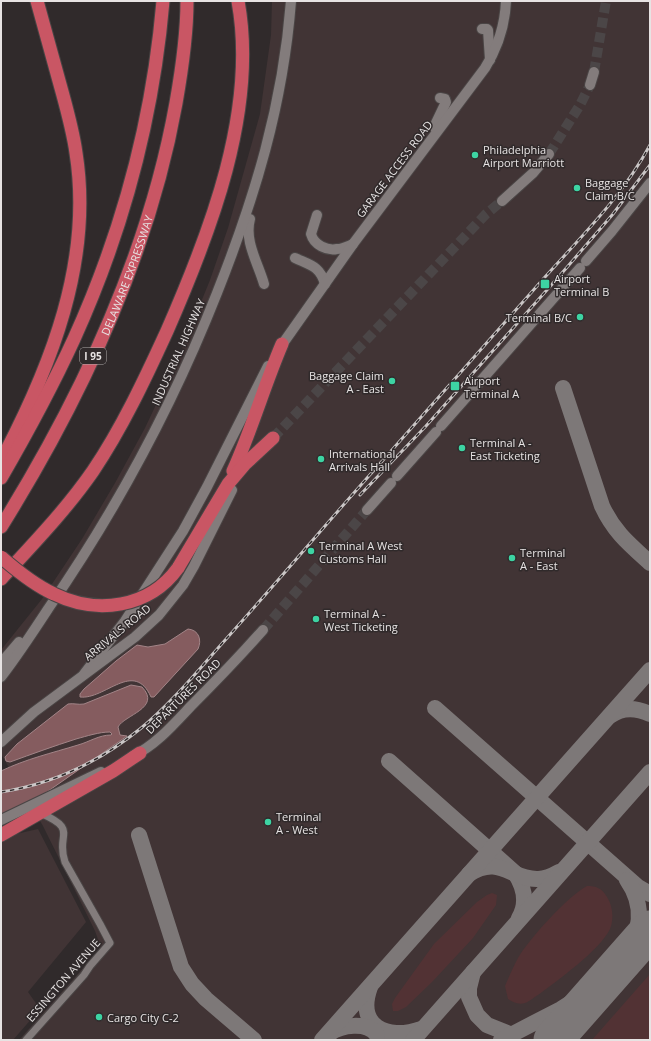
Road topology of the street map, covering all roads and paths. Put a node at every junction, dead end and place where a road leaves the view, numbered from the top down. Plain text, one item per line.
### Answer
1 (37, 1) edge
2 (163, 1) edge
3 (187, 1) edge
4 (193, 1) edge
5 (238, 1) edge
6 (292, 1) edge
7 (506, 1) edge
8 (482, 29) dead end
9 (187, 30) junction
10 (490, 60) junction
11 (594, 72) tunnel mouth
12 (590, 84) tunnel mouth
13 (440, 98) dead end
14 (436, 132) junction
15 (549, 154) tunnel mouth
16 (650, 183) edge
17 (254, 191) junction
18 (502, 201) tunnel mouth
19 (317, 214) dead end
20 (353, 244) junction
21 (295, 258) dead end
22 (264, 284) dead end
23 (325, 284) junction
24 (282, 344) junction
25 (273, 438) joint
26 (1, 461) edge
27 (1, 478) edge
28 (224, 490) junction
29 (367, 510) tunnel mouth
30 (1, 527) edge
31 (1, 557) edge
32 (1, 579) edge
33 (53, 602) junction
34 (263, 630) tunnel mouth
35 (1, 663) edge
36 (84, 674) junction
37 (1, 677) edge
38 (1, 742) edge
39 (140, 753) junction
40 (40, 813) junction
41 (1, 820) edge
42 (1, 835) edge
43 (26, 1040) edge

1 - 26 highway
2 - 27 highway, I 95
3 - 9 highway, DELAWARE EXPRESSWAY / I 95
4 - 9 highway
5 - 32 highway
6 - 17 street, INDUSTRIAL HIGHWAY
7 - 10 street, GARAGE ACCESS ROAD
8 - 10 street
9 - 30 highway, DELAWARE EXPRESSWAY / I 95
10 - 14 street, GARAGE ACCESS ROAD
11 - 12 street
13 - 14 street
14 - 20 street, GARAGE ACCESS ROAD
15 - 18 street
16 - 29 street
17 - 22 street
17 - 33 street, INDUSTRIAL HIGHWAY
19 - 20 street
20 - 23 street, GARAGE ACCESS ROAD
21 - 23 street
23 - 24 street, GARAGE ACCESS ROAD
24 - 28 highway
24 - 36 street, GARAGE ACCESS ROAD
25 - 28 highway
25 - 36 street, ARRIVALS ROAD
28 - 31 highway, bridge
33 - 35 street
33 - 37 street, INDUSTRIAL HIGHWAY
34 - 39 street, DEPARTURES ROAD
36 - 38 street, ARRIVALS ROAD
39 - 40 highway
39 - 41 street, DEPARTURES ROAD
40 - 42 highway
40 - 43 street, ESSINGTON AVENUE

